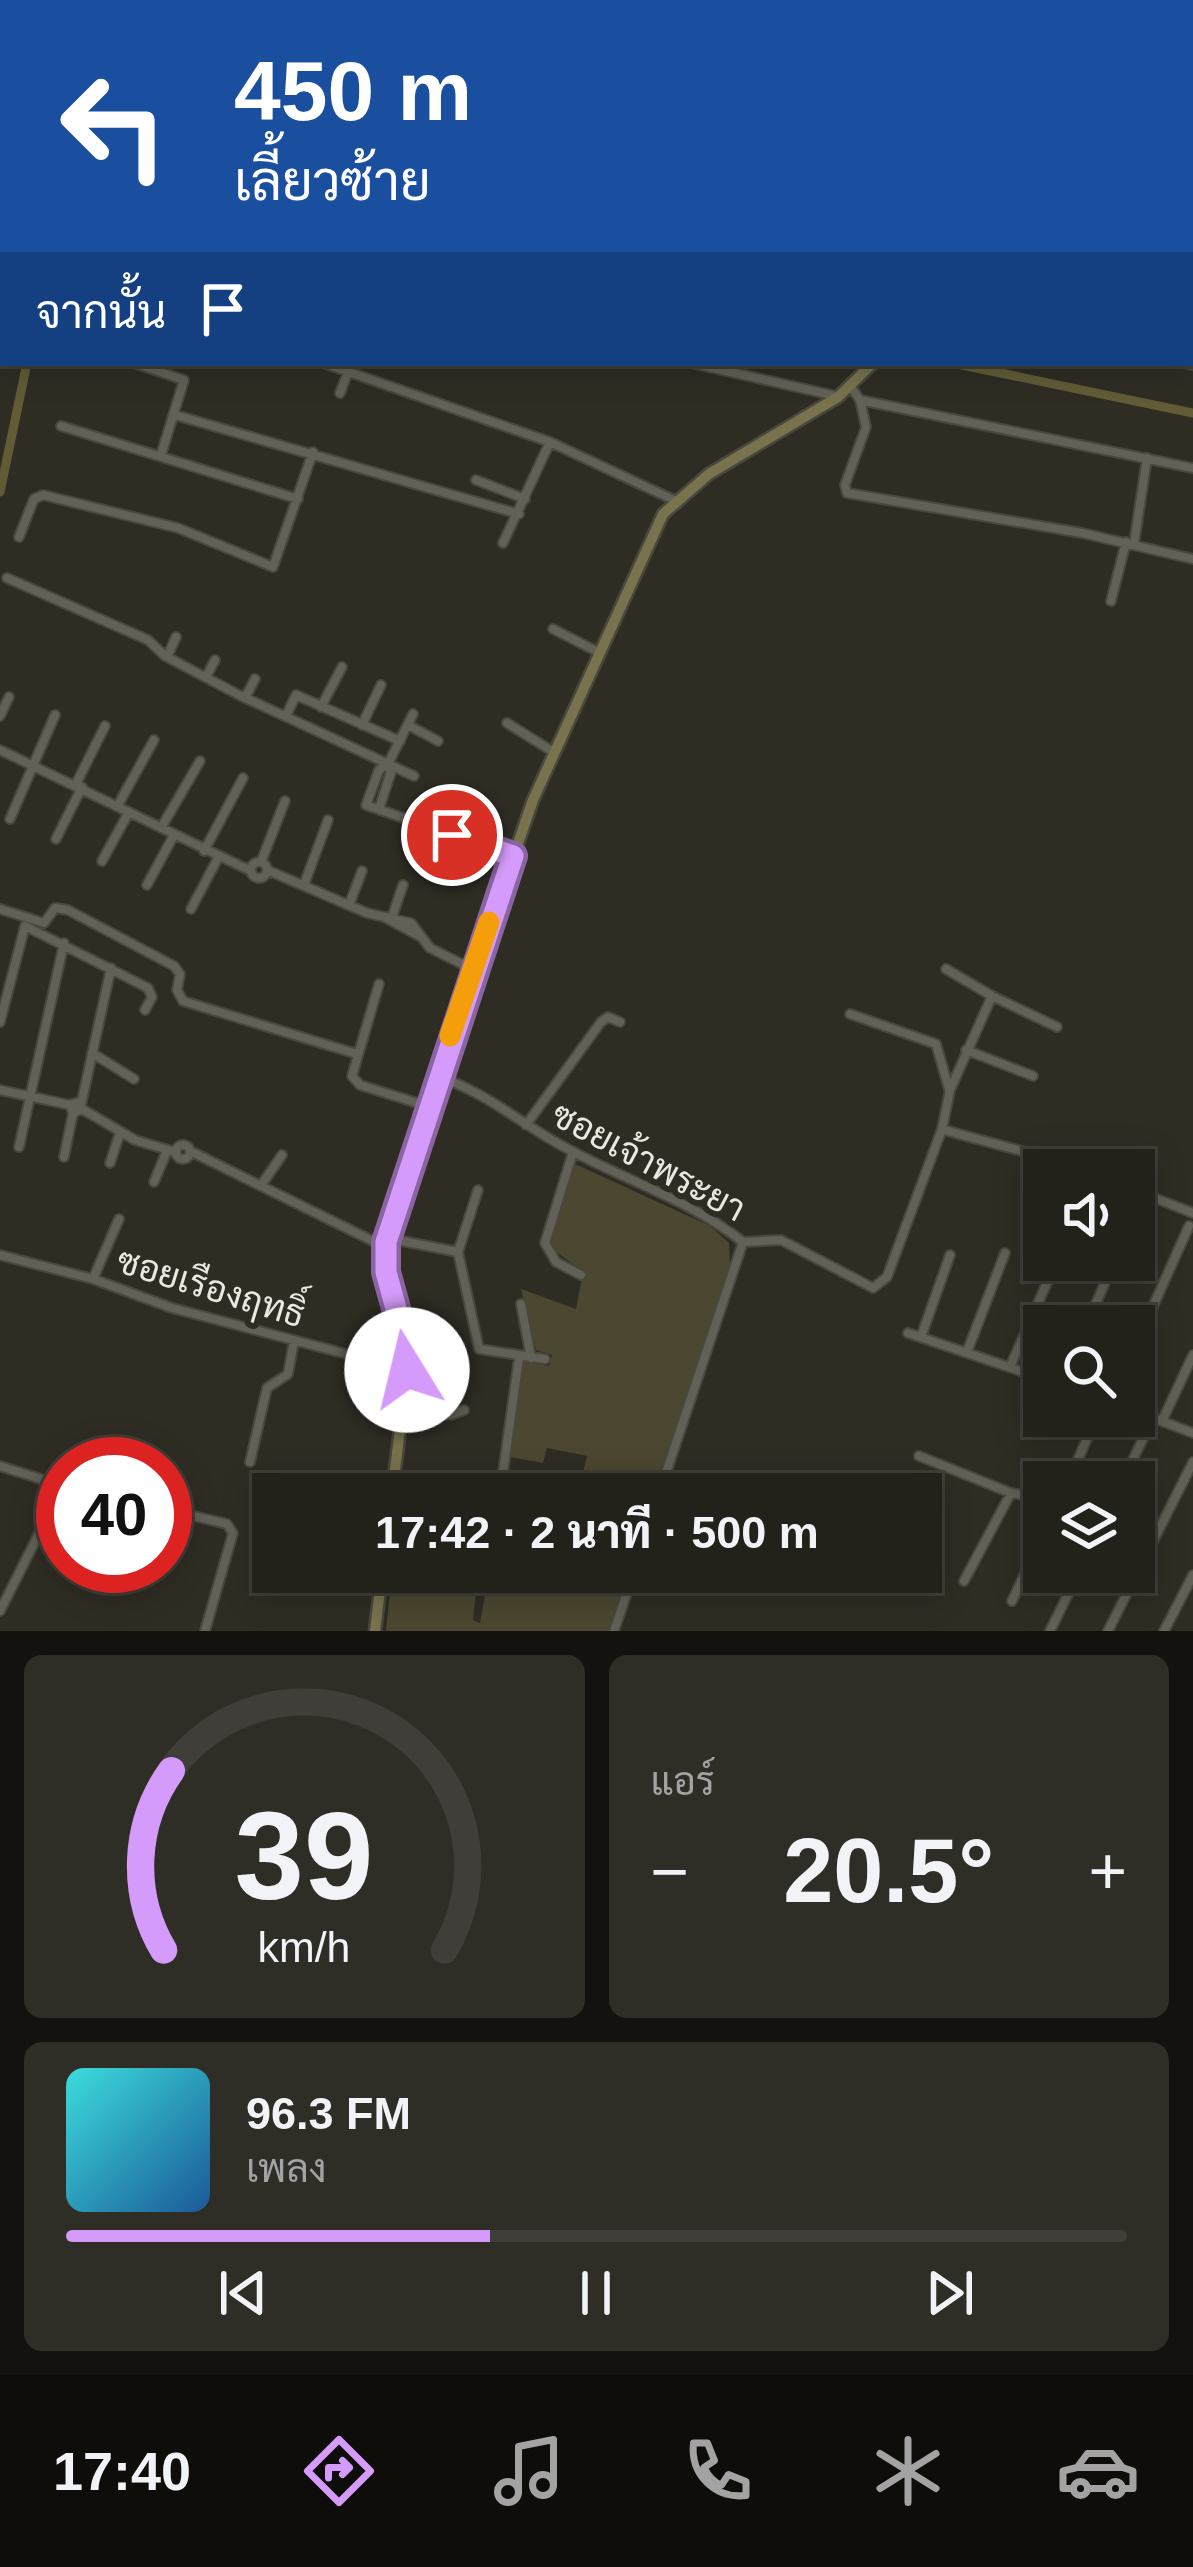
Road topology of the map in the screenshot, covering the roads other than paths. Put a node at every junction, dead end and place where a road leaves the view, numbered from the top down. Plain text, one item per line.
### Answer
1 (143, 366) edge
2 (332, 366) edge
3 (705, 366) edge
4 (870, 366) edge
5 (348, 372) junction
6 (855, 383) junction
7 (340, 394) dead end
8 (838, 397) junction
9 (860, 400) junction
10 (175, 415) junction
11 (61, 426) dead end
12 (550, 442) junction
13 (313, 452) junction
14 (161, 455) junction
15 (1147, 458) junction
16 (1193, 468) edge
17 (476, 480) dead end
18 (298, 499) junction
19 (525, 499) junction
20 (676, 501) junction
21 (519, 514) junction
22 (19, 537) dead end
23 (502, 543) dead end
24 (1130, 543) junction
25 (1193, 559) edge
26 (7, 578) dead end
27 (1112, 601) dead end
28 (553, 629) dead end
29 (176, 637) dead end
30 (602, 653) junction
31 (167, 657) junction
32 (215, 660) dead end
33 (342, 667) dead end
34 (206, 677) junction
35 (255, 680) dead end
36 (381, 685) dead end
37 (246, 696) junction
38 (9, 697) dead end
39 (321, 706) junction
40 (413, 714) dead end
41 (55, 715) dead end
42 (0, 716) edge
43 (286, 716) junction
44 (507, 723) dead end
45 (362, 724) junction
46 (408, 725) junction
47 (105, 726) dead end
48 (154, 740) dead end
49 (400, 741) junction
50 (438, 741) dead end
51 (0, 750) edge
52 (554, 753) junction
53 (200, 761) dead end
54 (388, 764) junction
55 (33, 765) junction
56 (415, 776) dead end
57 (243, 778) dead end
58 (79, 785) junction
59 (285, 801) dead end
60 (118, 805) junction
61 (379, 809) junction
62 (129, 812) junction
63 (10, 819) dead end
64 (328, 820) dead end
65 (161, 828) junction
66 (173, 835) junction
67 (56, 839) dead end
68 (204, 851) junction
69 (513, 856) junction
70 (218, 858) junction
71 (102, 860) dead end
72 (264, 866) junction
73 (362, 871) dead end
74 (146, 885) dead end
75 (304, 885) junction
76 (404, 885) dead end
77 (349, 904) junction
78 (0, 908) edge
79 (191, 909) dead end
80 (389, 919) junction
81 (64, 943) junction
82 (111, 968) junction
83 (472, 969) junction
84 (946, 969) dead end
85 (380, 984) dead end
86 (992, 996) junction
87 (145, 1010) dead end
88 (850, 1014) dead end
89 (0, 1022) edge
90 (620, 1022) dead end
91 (1057, 1028) dead end
92 (966, 1050) junction
93 (92, 1053) junction
94 (357, 1054) junction
95 (437, 1076) junction
96 (1033, 1076) dead end
97 (134, 1079) dead end
98 (0, 1090) edge
99 (950, 1090) junction
100 (31, 1096) junction
101 (427, 1106) junction
102 (77, 1108) junction
103 (526, 1125) junction
104 (942, 1130) junction
105 (120, 1132) junction
106 (19, 1148) dead end
107 (1029, 1149) edge
108 (573, 1152) junction
109 (171, 1153) junction
110 (283, 1155) dead end
111 (64, 1157) dead end
112 (110, 1163) dead end
113 (154, 1182) dead end
114 (262, 1184) junction
115 (478, 1190) dead end
116 (1155, 1198) edge
117 (1193, 1213) edge
118 (119, 1219) dead end
119 (1189, 1226) dead end
120 (743, 1242) junction
121 (387, 1243) junction
122 (458, 1252) junction
123 (1005, 1253) dead end
124 (0, 1255) edge
125 (950, 1256) dead end
126 (581, 1275) dead end
127 (93, 1279) junction
128 (1048, 1281) edge
129 (520, 1304) dead end
130 (1154, 1305) edge
131 (908, 1334) dead end
132 (921, 1336) junction
133 (294, 1341) junction
134 (967, 1352) junction
135 (1193, 1354) edge
136 (519, 1358) junction
137 (531, 1358) junction
138 (545, 1358) dead end
139 (1010, 1367) junction
140 (407, 1370) junction
141 (1023, 1371) edge
142 (403, 1408) junction
143 (464, 1410) dead end
144 (1157, 1419) junction
145 (1193, 1433) edge
146 (919, 1456) dead end
147 (1134, 1461) edge
148 (250, 1462) dead end
149 (1193, 1462) edge
150 (0, 1466) edge
151 (395, 1473) edge
152 (503, 1473) edge
153 (666, 1473) edge
154 (36, 1477) edge
155 (1011, 1493) junction
156 (1023, 1495) edge
157 (192, 1516) edge
158 (36, 1540) edge
159 (1193, 1575) edge
160 (1023, 1578) edge
161 (964, 1581) dead end
162 (380, 1593) edge
163 (627, 1593) edge
164 (1069, 1593) edge
165 (1012, 1601) dead end
166 (0, 1611) edge
167 (205, 1631) edge
168 (375, 1631) edge
169 (614, 1631) edge
170 (1050, 1631) edge
171 (1108, 1631) edge
172 (1164, 1631) edge

1 - 10 street
2 - 5 street
3 - 8 street
4 - 6 street
5 - 7 street
5 - 12 street
6 - 8 street
6 - 9 street
8 - 20 street
9 - 15 street
9 - 24 street
10 - 13 street
10 - 14 street
11 - 14 street
12 - 19 street
12 - 20 street
13 - 18 street
13 - 21 street
14 - 18 street
15 - 16 street
15 - 24 street
17 - 19 street
18 - 22 street
19 - 21 street
20 - 30 street
21 - 23 street
24 - 25 street
24 - 27 street
26 - 31 street
28 - 30 street
29 - 31 street
30 - 52 street
31 - 34 street
32 - 34 street
33 - 39 street
34 - 37 street
35 - 37 street
36 - 45 street
37 - 43 street
38 - 42 street
39 - 43 street
39 - 45 street
40 - 46 street
41 - 55 street
43 - 54 street
44 - 52 street
45 - 49 street
46 - 49 street
46 - 50 street
47 - 58 street
48 - 60 street
49 - 54 street
51 - 55 street
52 - 69 street
53 - 65 street
54 - 56 street
54 - 61 street
54 - 61 street
55 - 58 street
55 - 63 street
57 - 68 street
58 - 60 street
58 - 67 street
59 - 72 street
60 - 62 street
61 - 69 street
62 - 65 street
62 - 71 street
64 - 75 street
65 - 66 street
66 - 68 street
66 - 74 street
68 - 70 street
69 - 83 street
70 - 72 street
70 - 79 street
72 - 75 street
73 - 77 street
75 - 77 street
76 - 80 street
77 - 80 street
78 - 94 street
80 - 83 street
81 - 82 street
81 - 89 street
81 - 100 street
82 - 87 street
82 - 93 street
83 - 95 street
84 - 86 street
85 - 94 street
86 - 91 street
86 - 92 street
88 - 99 street
90 - 103 street
92 - 96 street
92 - 99 street
93 - 97 street
93 - 102 street
94 - 101 street
95 - 101 street
95 - 103 street, ซอยเจ้าพระยา
98 - 100 street
99 - 104 street
100 - 102 street
100 - 106 street
101 - 121 street
102 - 105 street
102 - 111 street
103 - 108 street, ซอยเจ้าพระยา
104 - 107 street
104 - 120 street, ซอยเจ้าพระยา
105 - 109 street
105 - 112 street
108 - 120 street, ซอยเจ้าพระยา
108 - 126 street
109 - 113 street
109 - 114 street
110 - 114 street
114 - 121 street
115 - 122 street
116 - 117 street
118 - 127 street
119 - 130 street
120 - 153 street
121 - 122 street
121 - 140 street
122 - 136 street
123 - 134 street
124 - 127 street, ซอยเรืองฤทธิ์
125 - 132 street
127 - 133 street, ซอยเรืองฤทธิ์
128 - 139 street
129 - 137 street
131 - 132 street
132 - 134 street
133 - 140 street, ซอยเรืองฤทธิ์
133 - 148 street
134 - 139 street
135 - 144 street
136 - 137 street
136 - 152 street
137 - 138 street
139 - 141 street
140 - 142 street
142 - 143 street
142 - 151 street
144 - 145 street
144 - 147 street
146 - 155 street
149 - 171 street
150 - 154 street
155 - 156 street
155 - 161 street
157 - 167 street
158 - 166 street
159 - 172 street
160 - 165 street
162 - 168 street
163 - 169 street
164 - 170 street

